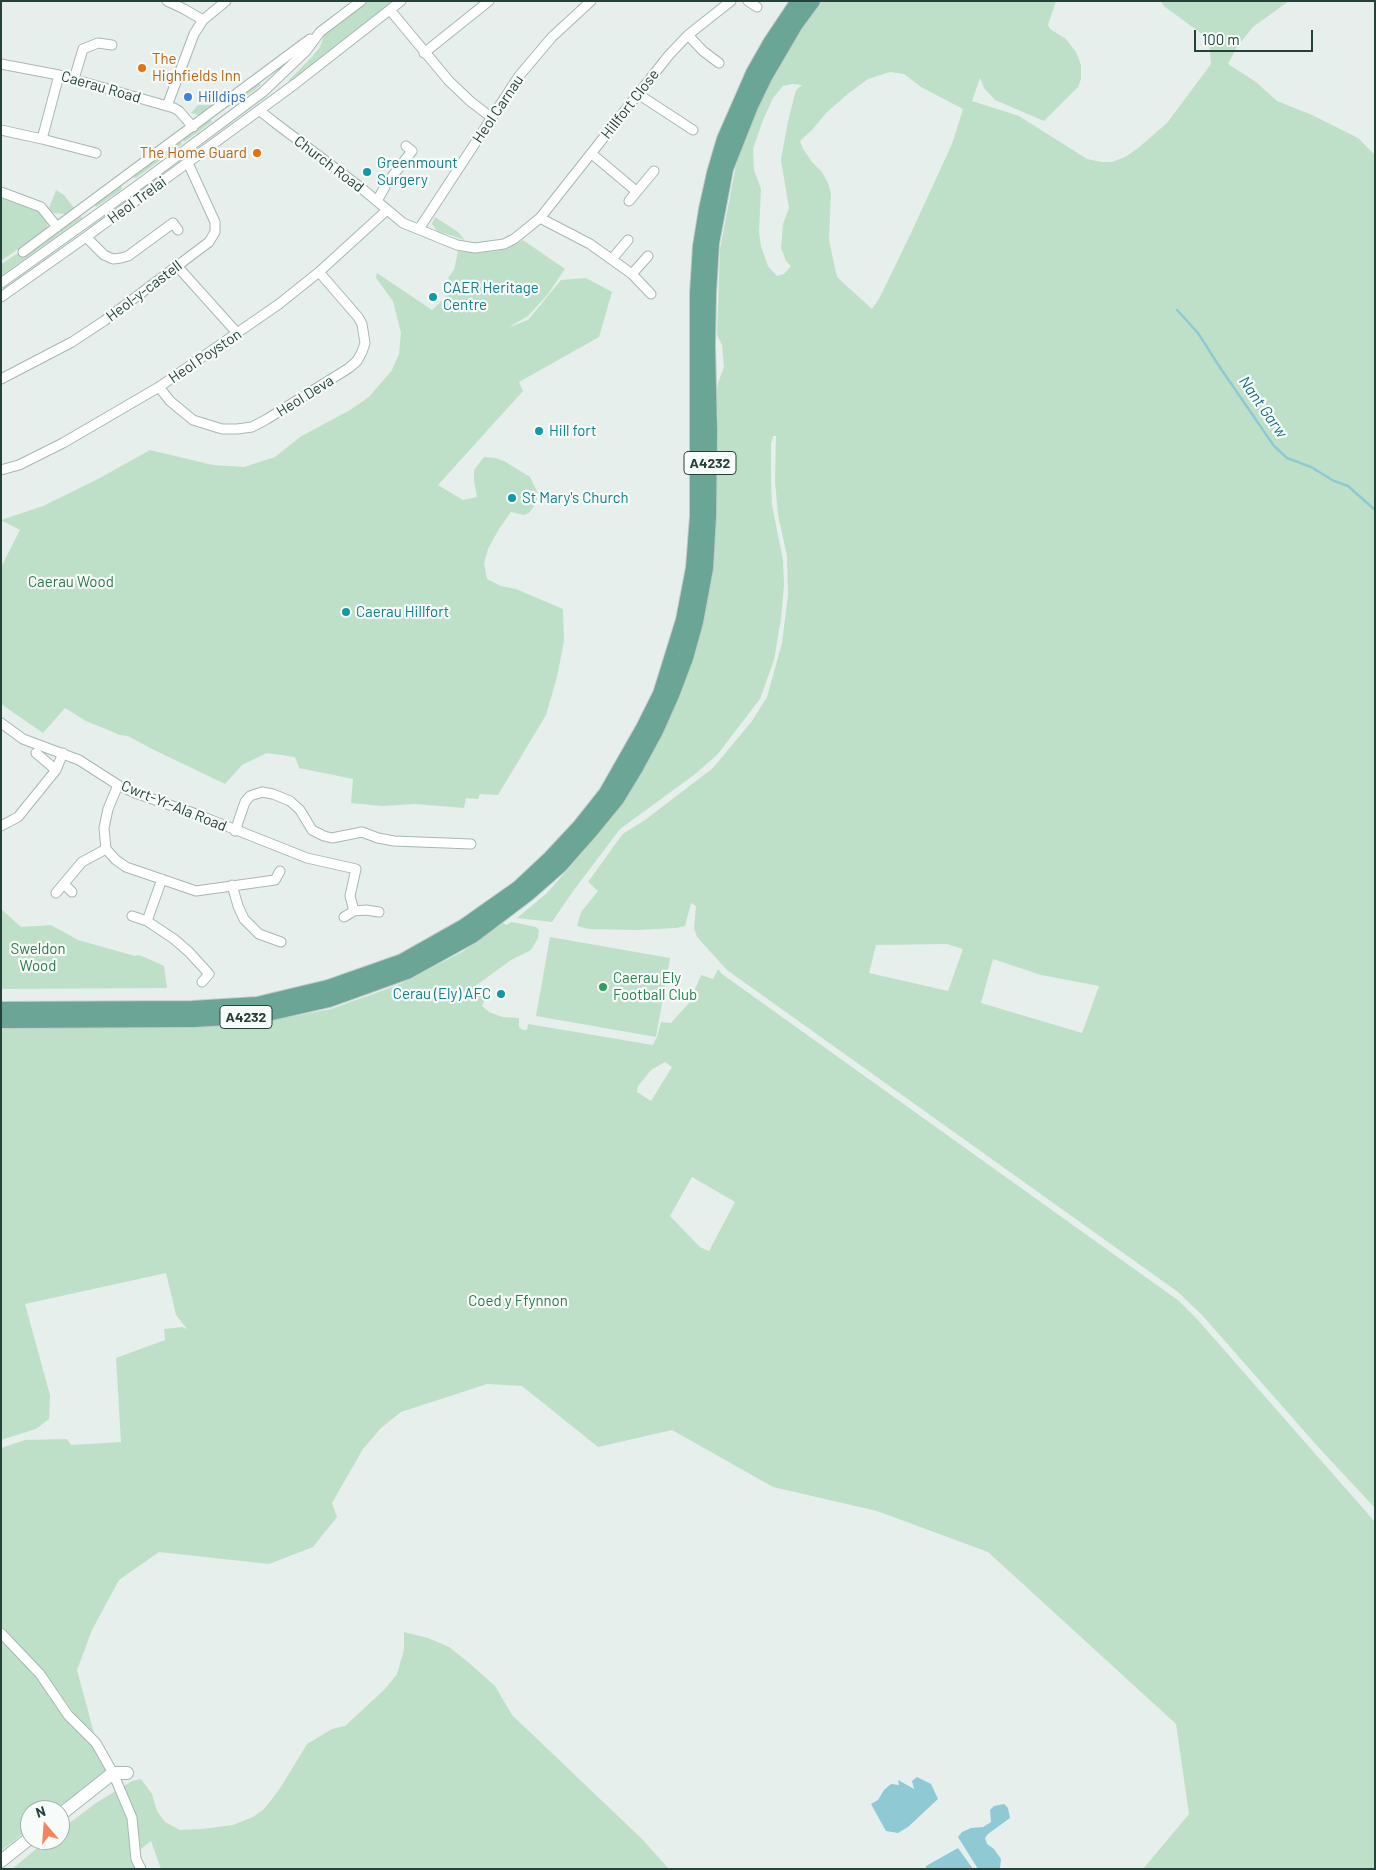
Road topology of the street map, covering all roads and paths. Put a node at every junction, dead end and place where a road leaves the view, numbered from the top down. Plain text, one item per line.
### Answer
1 (167, 1) edge
2 (226, 1) edge
3 (361, 1) edge
4 (401, 1) edge
5 (488, 1) edge
6 (591, 1) edge
7 (731, 1) edge
8 (748, 1) edge
9 (798, 1) edge
10 (814, 1) edge
11 (757, 7) dead end
12 (390, 10) junction
13 (203, 20) junction
14 (320, 32) junction
15 (688, 35) junction
16 (112, 45) dead end
17 (424, 53) junction
18 (719, 63) dead end
19 (1, 64) edge
20 (59, 75) junction
21 (74, 79) junction
22 (294, 84) junction
23 (262, 92) junction
24 (638, 94) junction
25 (167, 106) junction
26 (259, 110) junction
27 (492, 118) junction
28 (193, 127) junction
29 (1, 130) edge
30 (693, 130) dead end
31 (42, 139) junction
32 (406, 146) dead end
33 (96, 153) dead end
34 (592, 154) junction
35 (188, 163) junction
36 (654, 171) dead end
37 (124, 178) junction
38 (132, 189) junction
39 (636, 191) junction
40 (1, 192) edge
41 (377, 200) junction
42 (628, 201) dead end
43 (387, 210) junction
44 (540, 218) junction
45 (57, 227) junction
46 (419, 229) junction
47 (178, 230) dead end
48 (86, 238) junction
49 (628, 240) dead end
50 (23, 252) dead end
51 (648, 256) dead end
52 (612, 259) junction
53 (176, 266) junction
54 (319, 272) junction
55 (632, 274) junction
56 (1, 283) edge
57 (651, 294) dead end
58 (1, 296) edge
59 (238, 334) junction
60 (1, 379) edge
61 (159, 387) junction
62 (2, 467) edge
63 (1, 722) edge
64 (36, 753) dead end
65 (63, 753) junction
66 (56, 770) junction
67 (118, 785) junction
68 (1, 826) edge
69 (235, 831) junction
70 (471, 844) dead end
71 (106, 848) junction
72 (280, 872) dead end
73 (162, 879) junction
74 (64, 884) junction
75 (232, 885) junction
76 (523, 891) junction
77 (72, 892) dead end
78 (56, 893) dead end
79 (354, 911) junction
80 (379, 912) dead end
81 (132, 916) dead end
82 (344, 917) dead end
83 (147, 921) junction
84 (273, 928) dead end
85 (469, 931) junction
86 (268, 938) junction
87 (281, 942) dead end
88 (202, 982) dead end
89 (1, 1009) edge
90 (1, 1021) edge
91 (1, 1633) edge
92 (113, 1772) junction
93 (128, 1774) dead end
94 (70, 1807) edge
95 (20, 1846) edge
96 (1, 1861) edge
97 (141, 1869) edge

1 - 13 street
2 - 13 street
3 - 14 street, Heol Trelai
4 - 12 street, Heol Trelai
5 - 17 street
6 - 27 street, Heol Carnau
7 - 15 street, Hillfort Close
8 - 11 street
9 - 76 main road, A4232
10 - 76 main road, A4232
12 - 17 street
12 - 22 street, Heol Trelai
13 - 25 street
14 - 23 street, Heol Trelai
14 - 28 street, Heol Trelai
15 - 18 street
15 - 24 street, Hillfort Close
16 - 21 street
17 - 27 street
19 - 20 street, Caerau Road
20 - 21 street, Caerau Road
20 - 31 street
21 - 25 street, Caerau Road
22 - 23 street, Heol Trelai
22 - 26 street, Heol Trelai
23 - 38 street, Heol Trelai
24 - 30 street
24 - 34 street, Hillfort Close
25 - 28 street, Caerau Road
26 - 35 street, Heol Trelai
26 - 41 street, Church Road
27 - 46 street, Heol Carnau
28 - 37 street, Heol Trelai
29 - 31 street
31 - 33 street
32 - 41 street
34 - 39 street
34 - 44 street, Hillfort Close
35 - 48 street, Heol Trelai
35 - 53 street, Heol-y-castell
36 - 39 street
37 - 38 street, Heol Trelai
37 - 45 street, Heol Trelai
38 - 56 street, Heol Trelai
39 - 42 street
40 - 45 street
41 - 43 street, Church Road
43 - 46 street, Church Road
43 - 54 street, Heol Poyston
44 - 46 street, Church Road
44 - 52 street
45 - 50 street, Heol Trelai
47 - 48 street
48 - 58 street, Heol Trelai
49 - 52 street
51 - 55 street
52 - 55 street
53 - 59 street
53 - 60 street, Heol-y-castell
54 - 59 street, Heol Poyston
54 - 61 street, Heol Deva
55 - 57 street
59 - 61 street, Heol Poyston
61 - 62 street, Heol Poyston
63 - 65 street, Cwrt-Yr-Ala Road
64 - 66 street
65 - 66 street
65 - 67 street, Cwrt-Yr-Ala Road
66 - 68 street
67 - 69 street, Cwrt-Yr-Ala Road
67 - 71 street
69 - 70 street
69 - 79 street, Cwrt-Yr-Ala Road
71 - 73 street
71 - 74 street
72 - 75 street
73 - 75 street
73 - 83 street
74 - 77 street
74 - 78 street
75 - 86 street
76 - 85 main road, A4232
79 - 80 street
79 - 82 street
81 - 83 street
83 - 88 street
84 - 86 street
85 - 89 main road, A4232
85 - 90 main road, A4232
86 - 87 street
91 - 92 street
92 - 93 street
92 - 94 street
92 - 97 street
95 - 96 street

